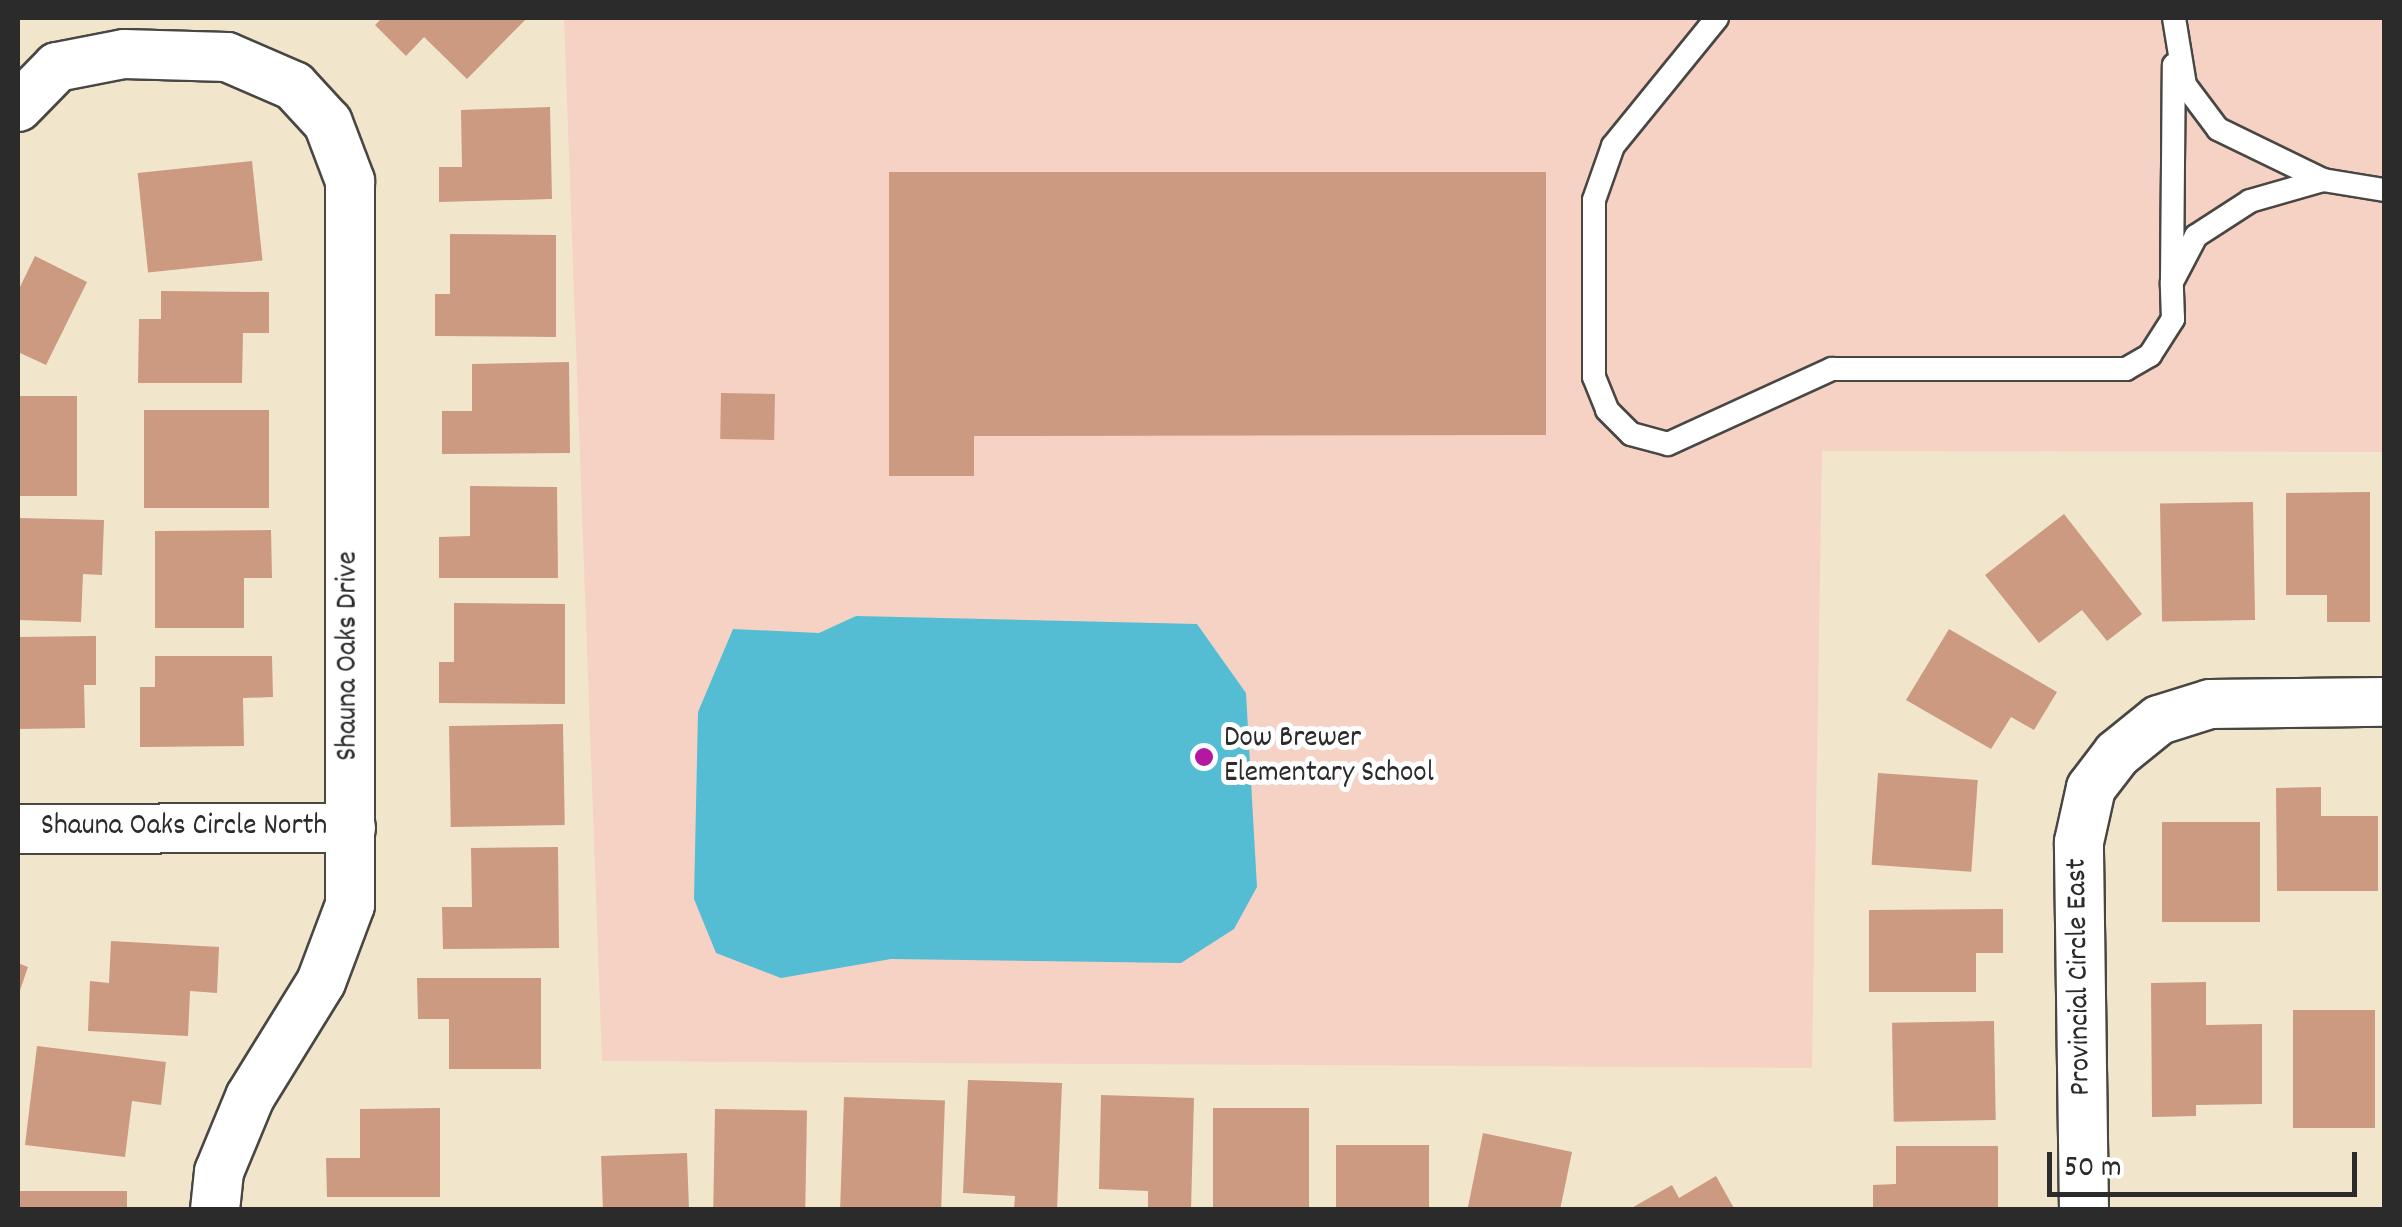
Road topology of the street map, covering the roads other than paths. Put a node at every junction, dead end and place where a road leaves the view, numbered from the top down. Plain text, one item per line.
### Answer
1 (1717, 18) edge
2 (2174, 27) edge
3 (18, 107) edge
4 (2323, 180) junction
5 (2384, 190) edge
6 (2172, 282) junction
7 (2384, 702) edge
8 (18, 828) edge
9 (350, 828) junction
10 (215, 1210) edge
11 (2084, 1210) edge

1 - 6 lane
2 - 4 lane
2 - 6 lane
3 - 9 street, Shauna Oaks Drive
4 - 5 lane
4 - 6 lane
7 - 11 street, Provincial Circle East
8 - 9 street, Shauna Oaks Circle North
9 - 10 street, Shauna Oaks Drive

